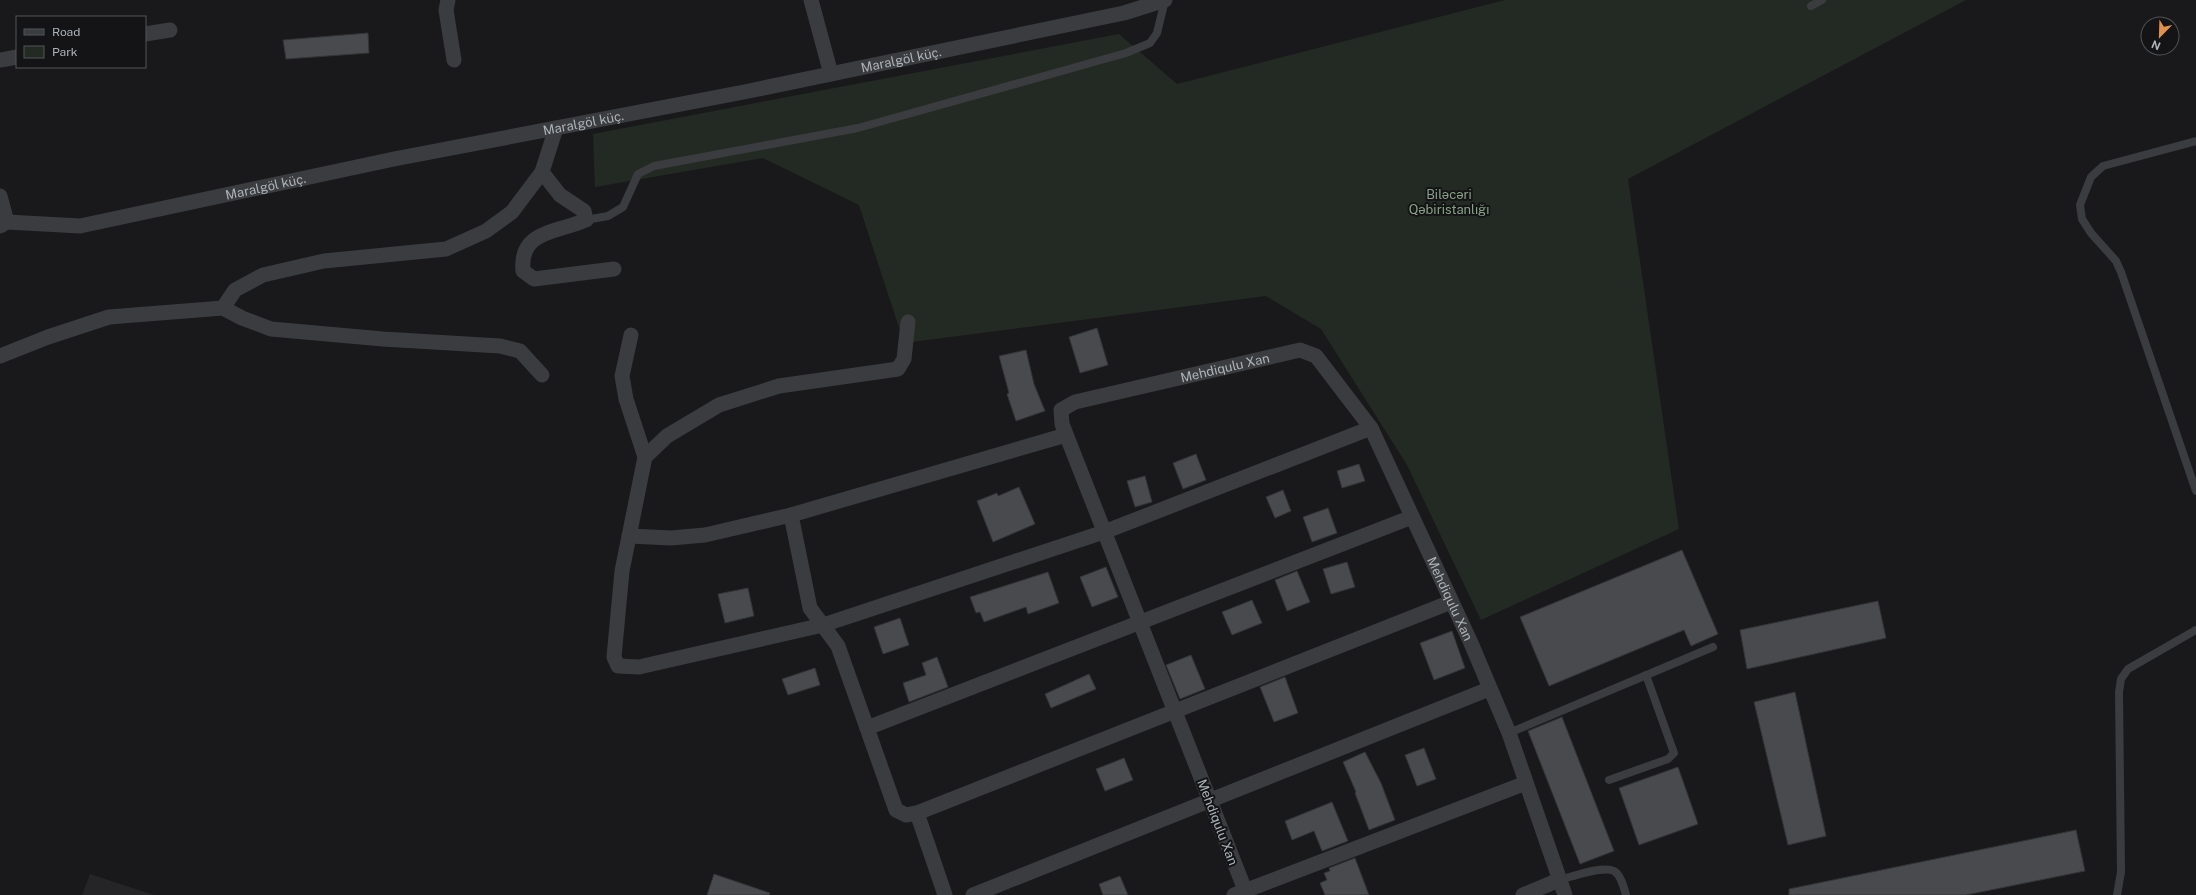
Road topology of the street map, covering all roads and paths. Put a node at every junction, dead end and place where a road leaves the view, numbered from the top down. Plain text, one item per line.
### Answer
1 (448, 0) edge
2 (811, 0) edge
3 (1165, 0) edge
4 (1822, 0) edge
5 (1811, 6) dead end
6 (170, 30) dead end
7 (146, 34) edge
8 (16, 57) edge
9 (0, 60) edge
10 (454, 60) dead end
11 (831, 74) junction
12 (556, 128) junction
13 (2196, 141) edge
14 (542, 172) junction
15 (0, 196) edge
16 (586, 220) junction
17 (4, 224) edge
18 (614, 269) dead end
19 (223, 308) junction
20 (908, 322) dead end
21 (631, 335) dead end
22 (0, 356) edge
23 (542, 375) dead end
24 (1371, 428) junction
25 (1066, 435) junction
26 (645, 457) junction
27 (2196, 491) edge
28 (792, 515) junction
29 (1412, 517) junction
30 (1104, 532) junction
31 (629, 536) junction
32 (1451, 602) junction
33 (1140, 623) junction
34 (823, 625) junction
35 (2196, 630) edge
36 (1713, 647) dead end
37 (1646, 675) junction
38 (1489, 689) junction
39 (1175, 712) junction
40 (867, 728) junction
41 (1509, 733) junction
42 (1609, 780) dead end
43 (1526, 783) junction
44 (1209, 800) junction
45 (917, 813) junction
46 (1559, 880) junction
47 (1242, 894) edge
48 (944, 895) edge
49 (973, 895) edge
50 (1522, 895) edge
51 (1565, 895) edge
52 (1626, 895) edge
53 (2117, 895) edge

1 - 10 street
2 - 11 street
3 - 11 street, Maralgöl küç.
3 - 16 lane
4 - 5 lane
6 - 7 street
8 - 9 street
11 - 12 street, Maralgöl küç.
12 - 14 street
12 - 17 street, Maralgöl küç.
13 - 27 lane
14 - 16 street
14 - 19 street
15 - 17 street
16 - 18 street
19 - 22 street
19 - 23 street
20 - 26 street
21 - 26 street
24 - 25 street, Mehdiqulu Xan
24 - 29 street, Mehdiqulu Xan
24 - 30 street
25 - 28 street
25 - 30 street, Mehdiqulu Xan
26 - 31 street
28 - 31 street
28 - 34 street
29 - 32 street, Mehdiqulu Xan
29 - 33 street
30 - 33 street, Mehdiqulu Xan
30 - 34 street
31 - 34 street
32 - 38 street, Mehdiqulu Xan
32 - 39 street
33 - 39 street, Mehdiqulu Xan
33 - 40 street
34 - 40 street
35 - 53 lane
36 - 37 lane
37 - 41 lane
37 - 42 lane
38 - 41 street, Mehdiqulu Xan
38 - 44 street
39 - 44 street, Mehdiqulu Xan
39 - 45 street
40 - 45 street
41 - 43 street, Mehdiqulu Xan
43 - 46 street, Mehdiqulu Xan
43 - 47 street
44 - 47 street, Mehdiqulu Xan
44 - 49 street
45 - 48 street
46 - 50 street
46 - 51 street, Mehdiqulu Xan
46 - 52 lane

